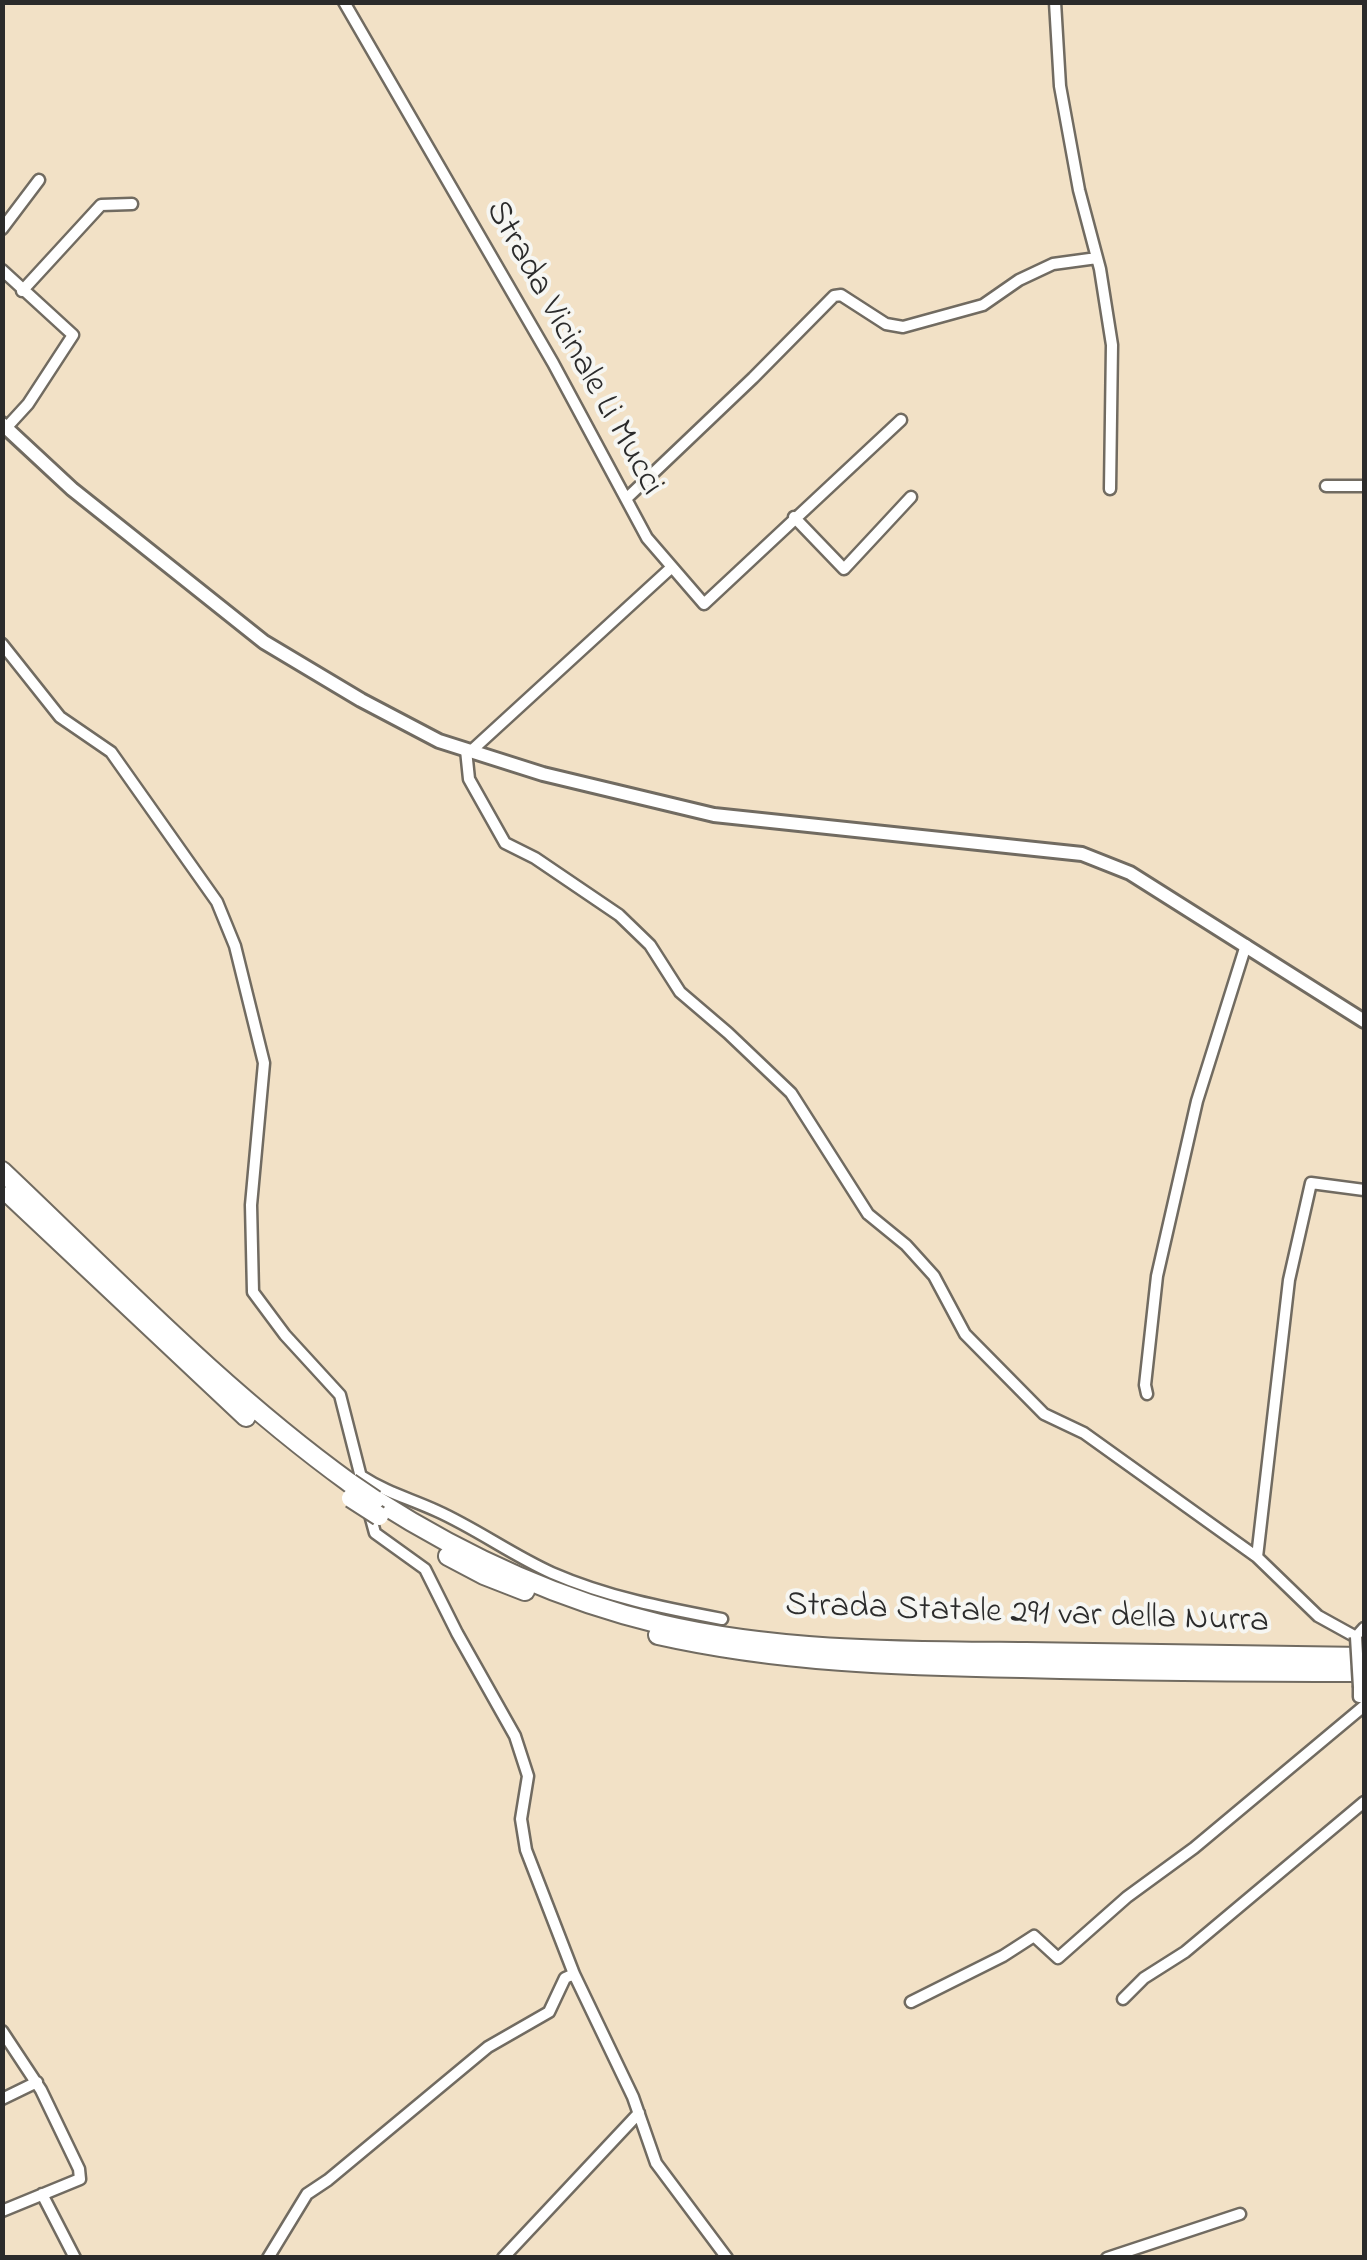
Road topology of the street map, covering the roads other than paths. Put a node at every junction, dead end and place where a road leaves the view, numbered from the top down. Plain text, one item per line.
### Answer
1 (344, 2) edge
2 (1055, 2) edge
3 (39, 180) dead end
4 (132, 204) dead end
5 (2, 229) edge
6 (1097, 258) junction
7 (2, 270) edge
8 (22, 290) junction
9 (902, 420) dead end
10 (4, 426) edge
11 (1326, 486) dead end
12 (1364, 486) edge
13 (1110, 489) dead end
14 (911, 498) dead end
15 (626, 499) junction
16 (794, 517) junction
17 (672, 567) junction
18 (2, 644) edge
19 (468, 751) junction
20 (1246, 945) junction
21 (1364, 1021) edge
22 (2, 1171) edge
23 (2, 1188) edge
24 (1364, 1190) edge
25 (1147, 1394) dead end
26 (354, 1485) junction
27 (377, 1508) junction
28 (1257, 1558) junction
29 (722, 1619) dead end
30 (1360, 1632) edge
31 (1364, 1657) edge
32 (1363, 1685) edge
33 (1364, 1706) edge
34 (1364, 1802) edge
35 (574, 1974) junction
36 (1123, 2000) dead end
37 (911, 2002) dead end
38 (2, 2032) edge
39 (37, 2082) junction
40 (2, 2098) edge
41 (639, 2113) junction
42 (42, 2194) junction
43 (2, 2212) edge
44 (1240, 2214) dead end
45 (75, 2258) edge
46 (268, 2258) edge
47 (504, 2258) edge
48 (726, 2258) edge
49 (1108, 2258) edge

1 - 15 street, Strada Vicinale Li Mucci
2 - 6 street
3 - 5 street
4 - 8 street
6 - 13 street
6 - 15 street
7 - 8 street
8 - 10 street
9 - 16 street, Strada Vicinale Li Mucci
10 - 19 street
11 - 12 street
14 - 16 street
15 - 17 street, Strada Vicinale Li Mucci
16 - 17 street, Strada Vicinale Li Mucci
17 - 19 street
18 - 26 street
19 - 20 street
19 - 28 street
20 - 21 street
20 - 25 street
22 - 26 highway, Strada Statale 291 var della Nurra
23 - 26 highway, Strada Statale 291 var della Nurra
24 - 28 street
26 - 27 highway, Strada Statale 291 var della Nurra, bridge
26 - 29 street
26 - 35 street
27 - 31 highway, Strada Statale 291 var della Nurra
27 - 32 highway, Strada Statale 291 var della Nurra
28 - 30 street
30 - 32 street, bridge
33 - 37 street
34 - 36 street
35 - 41 street
35 - 46 street
38 - 39 street
39 - 40 street
39 - 42 street
41 - 47 street
41 - 48 street
42 - 43 street
42 - 45 street
44 - 49 street

